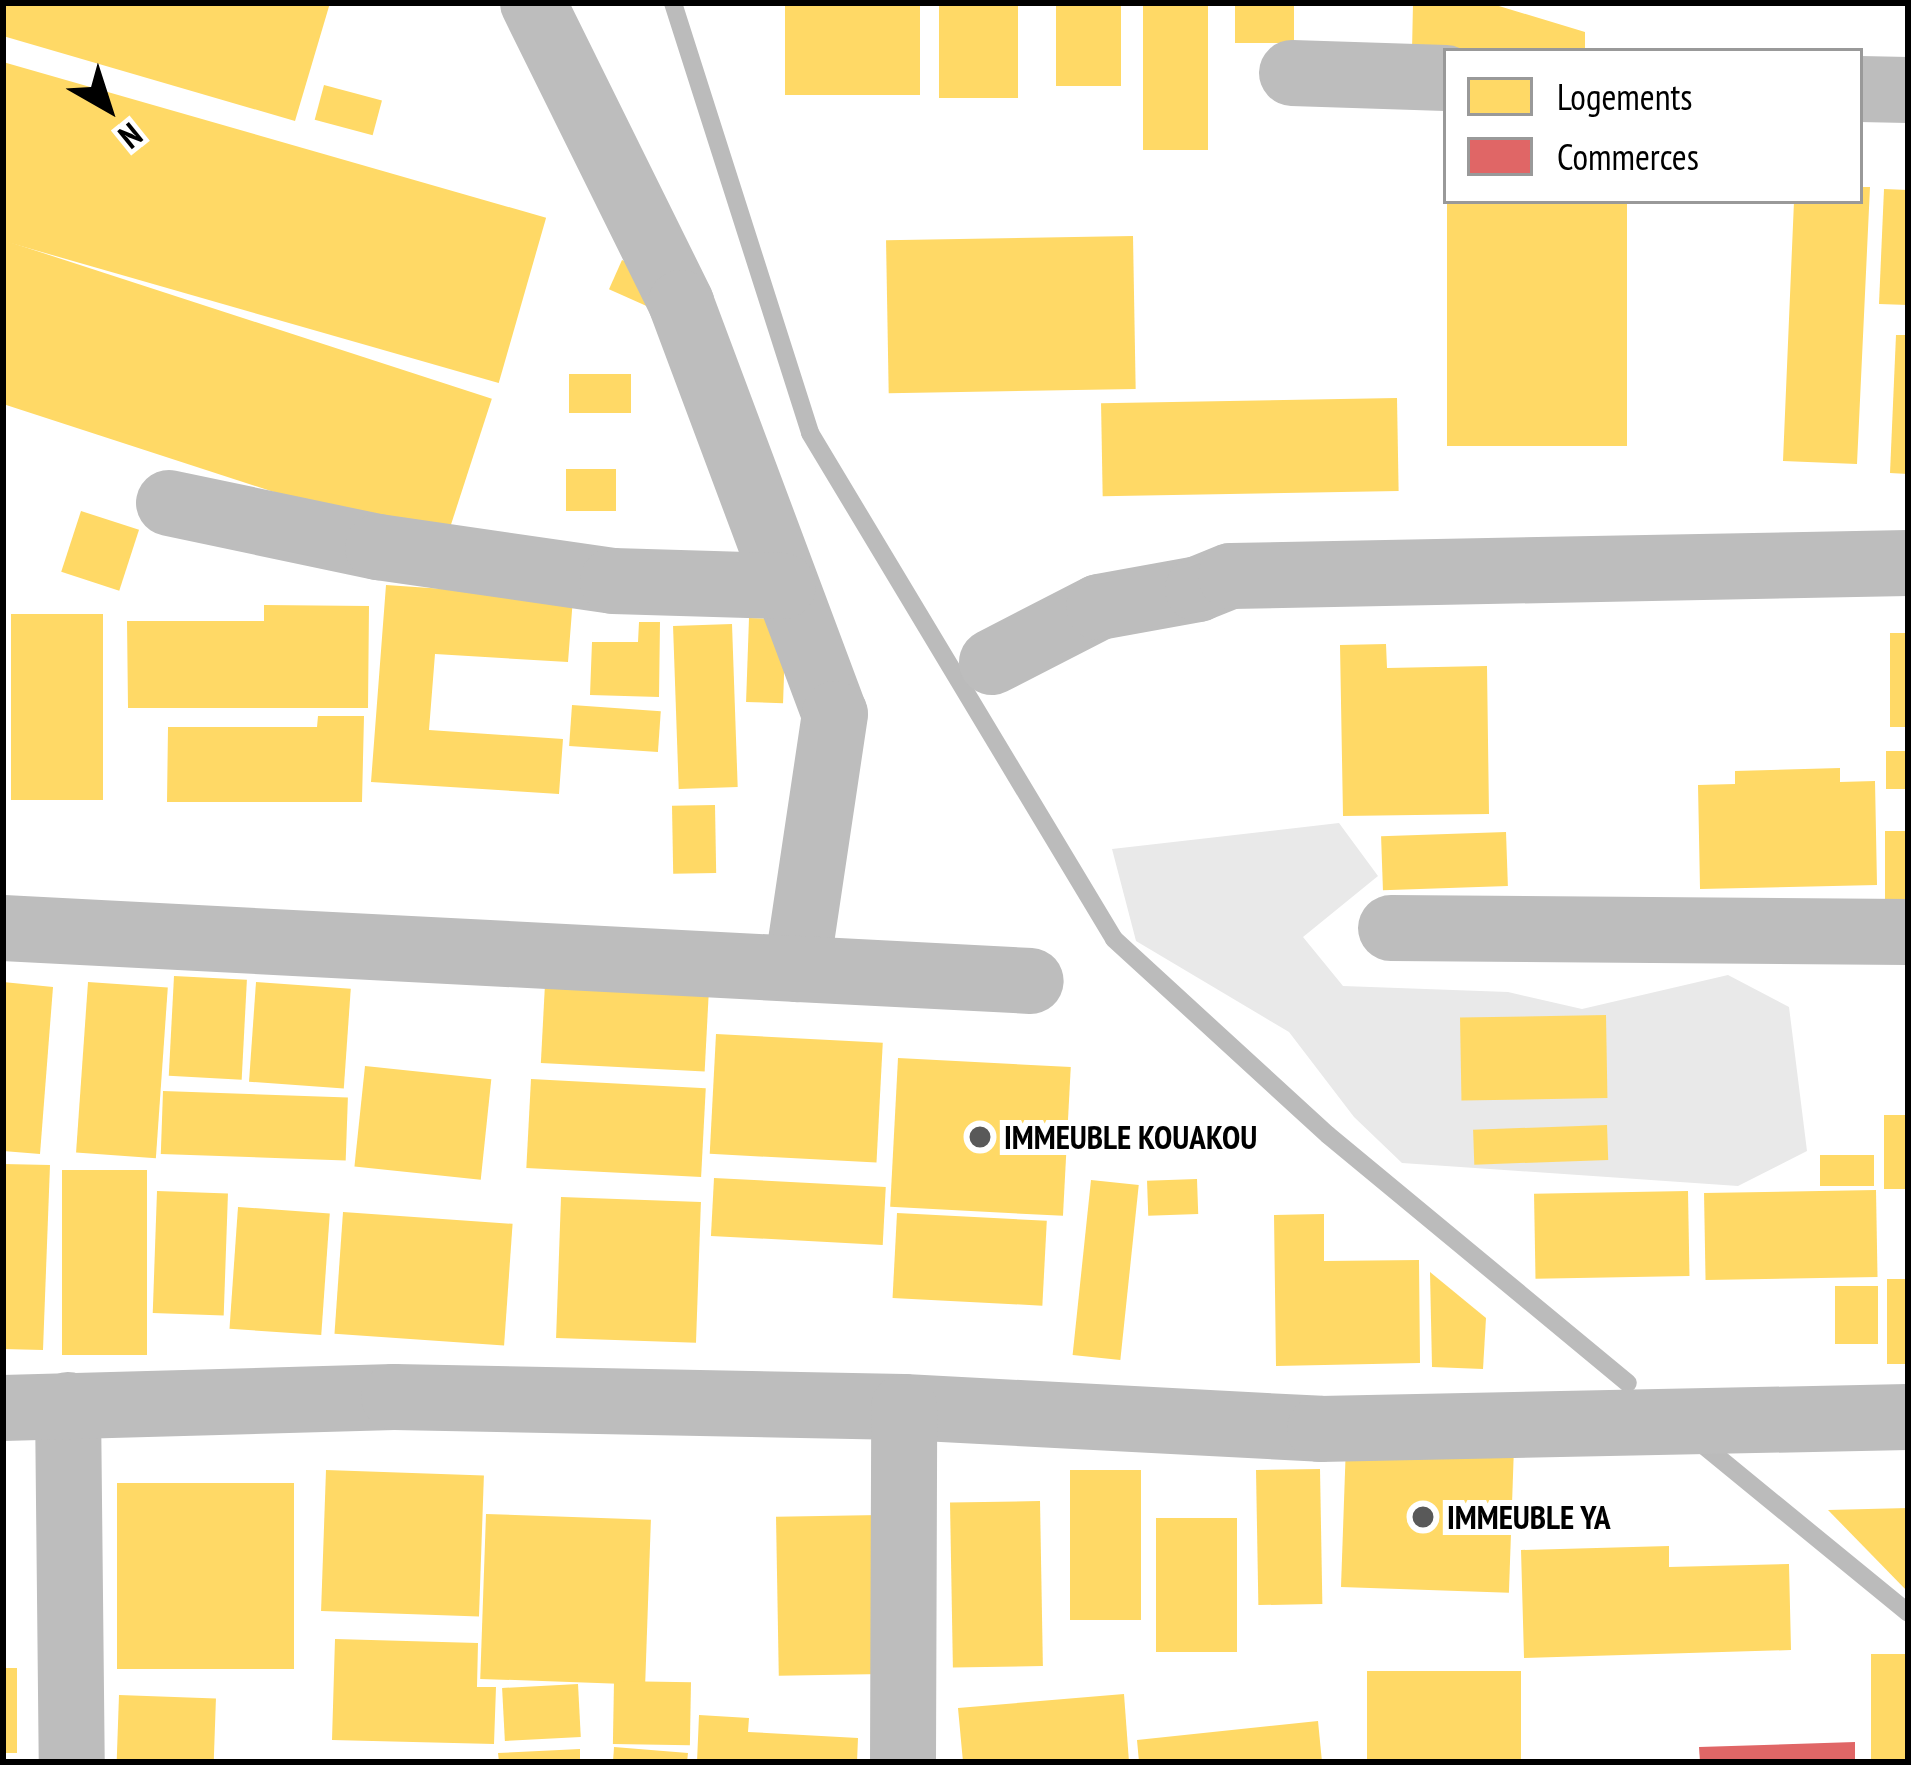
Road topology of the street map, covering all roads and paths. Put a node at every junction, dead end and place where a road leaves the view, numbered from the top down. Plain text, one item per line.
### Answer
1 (533, 3) edge
2 (1292, 73) dead end
3 (1443, 77) edge
4 (1863, 89) edge
5 (1908, 90) edge
6 (169, 503) dead end
7 (1908, 563) edge
8 (783, 586) junction
9 (992, 662) dead end
10 (3, 928) edge
11 (1391, 928) dead end
12 (1908, 932) edge
13 (797, 969) junction
14 (1031, 981) dead end
15 (68, 1406) junction
16 (904, 1407) junction
17 (3, 1408) edge
18 (1908, 1417) edge
19 (72, 1762) edge
20 (903, 1762) edge

1 - 8 street
2 - 3 street
4 - 5 street
6 - 8 street
7 - 9 street
8 - 13 street
10 - 13 street
11 - 12 street
13 - 14 street
15 - 16 street
15 - 17 street
15 - 19 street
16 - 18 street
16 - 20 street

